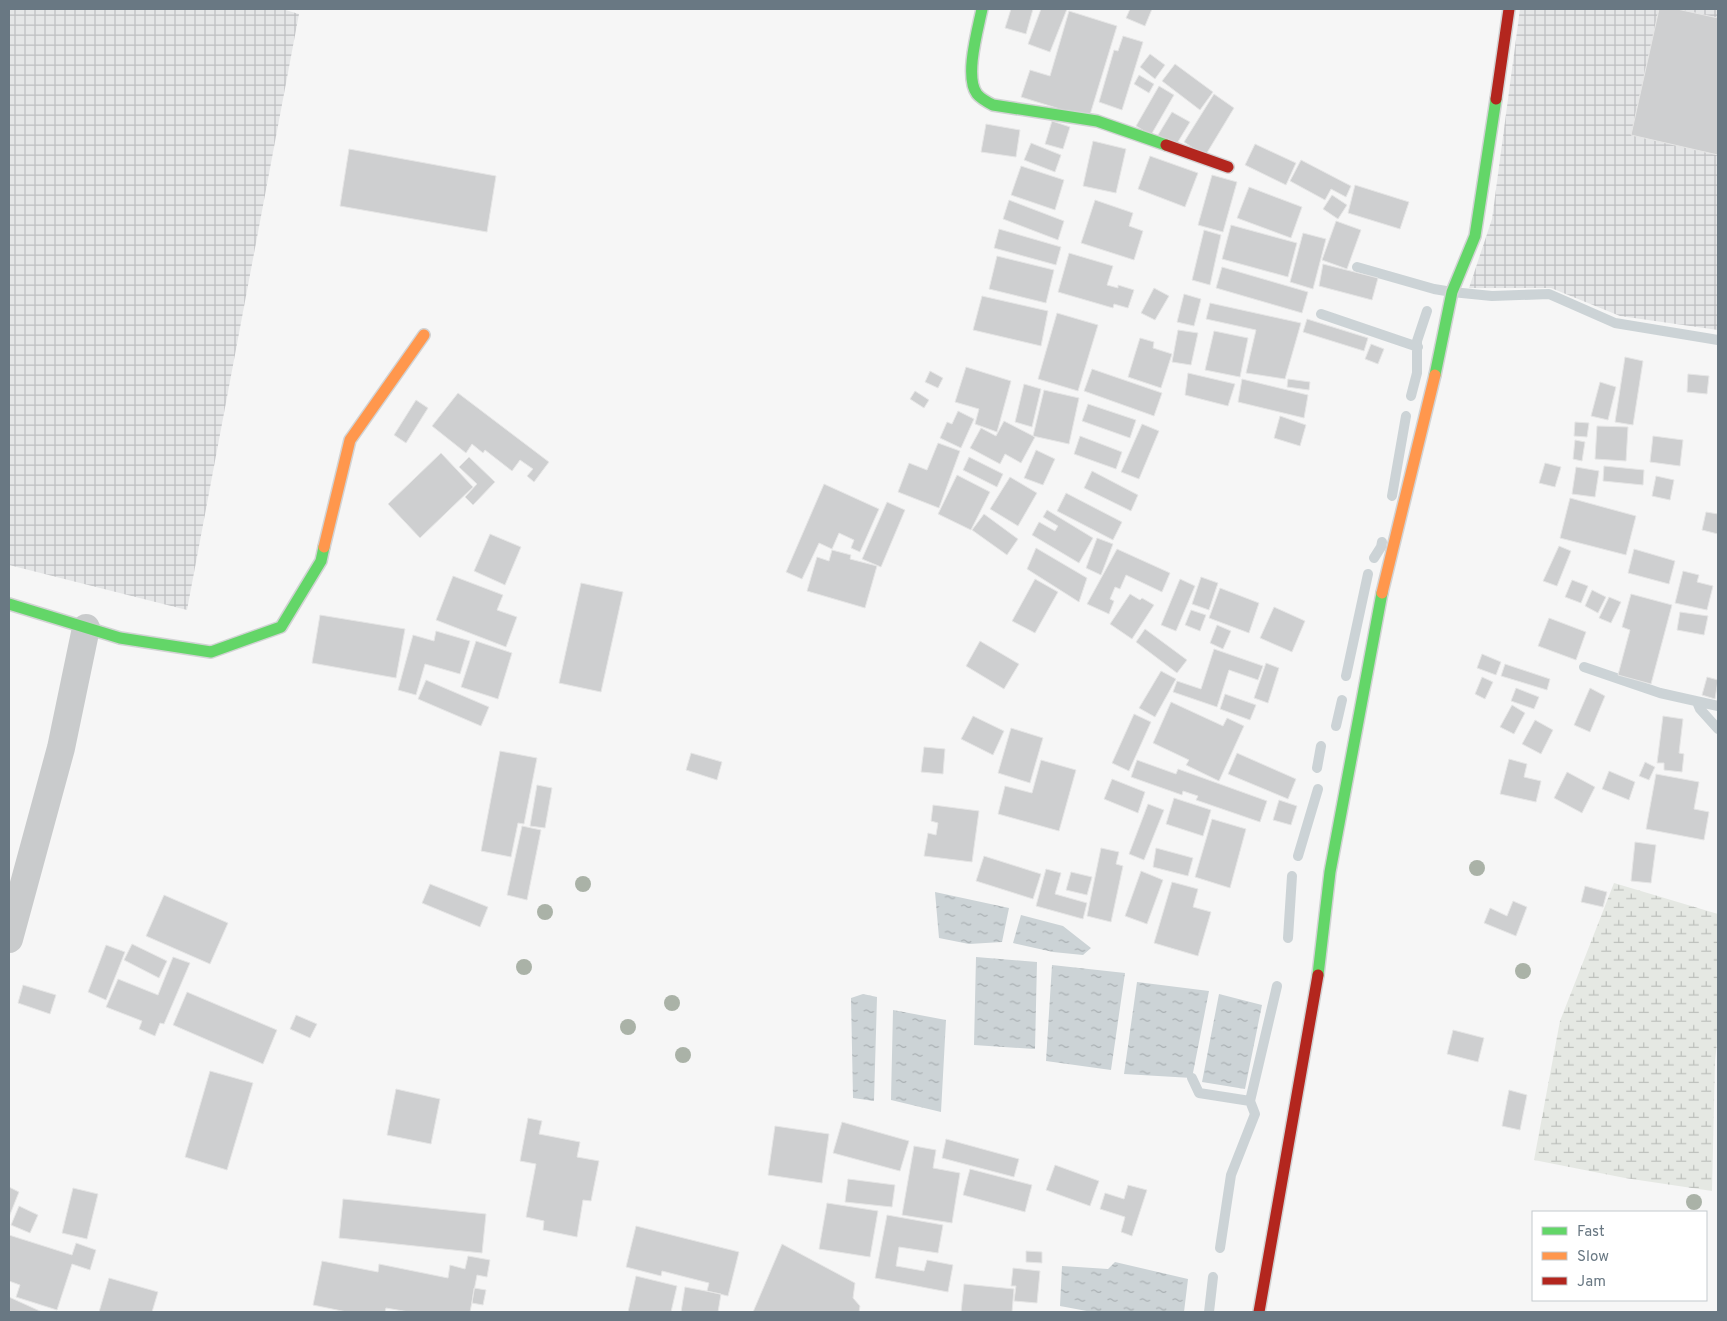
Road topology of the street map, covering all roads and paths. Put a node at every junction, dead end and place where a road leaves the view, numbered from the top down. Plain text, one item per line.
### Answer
1 (982, 9) edge
2 (1509, 9) edge
3 (1228, 167) dead end
4 (424, 334) dead end
5 (9, 604) edge
6 (86, 628) junction
7 (9, 939) edge
8 (1259, 1312) edge

1 - 3 street
2 - 8 street
4 - 6 street
5 - 6 street
6 - 7 street

